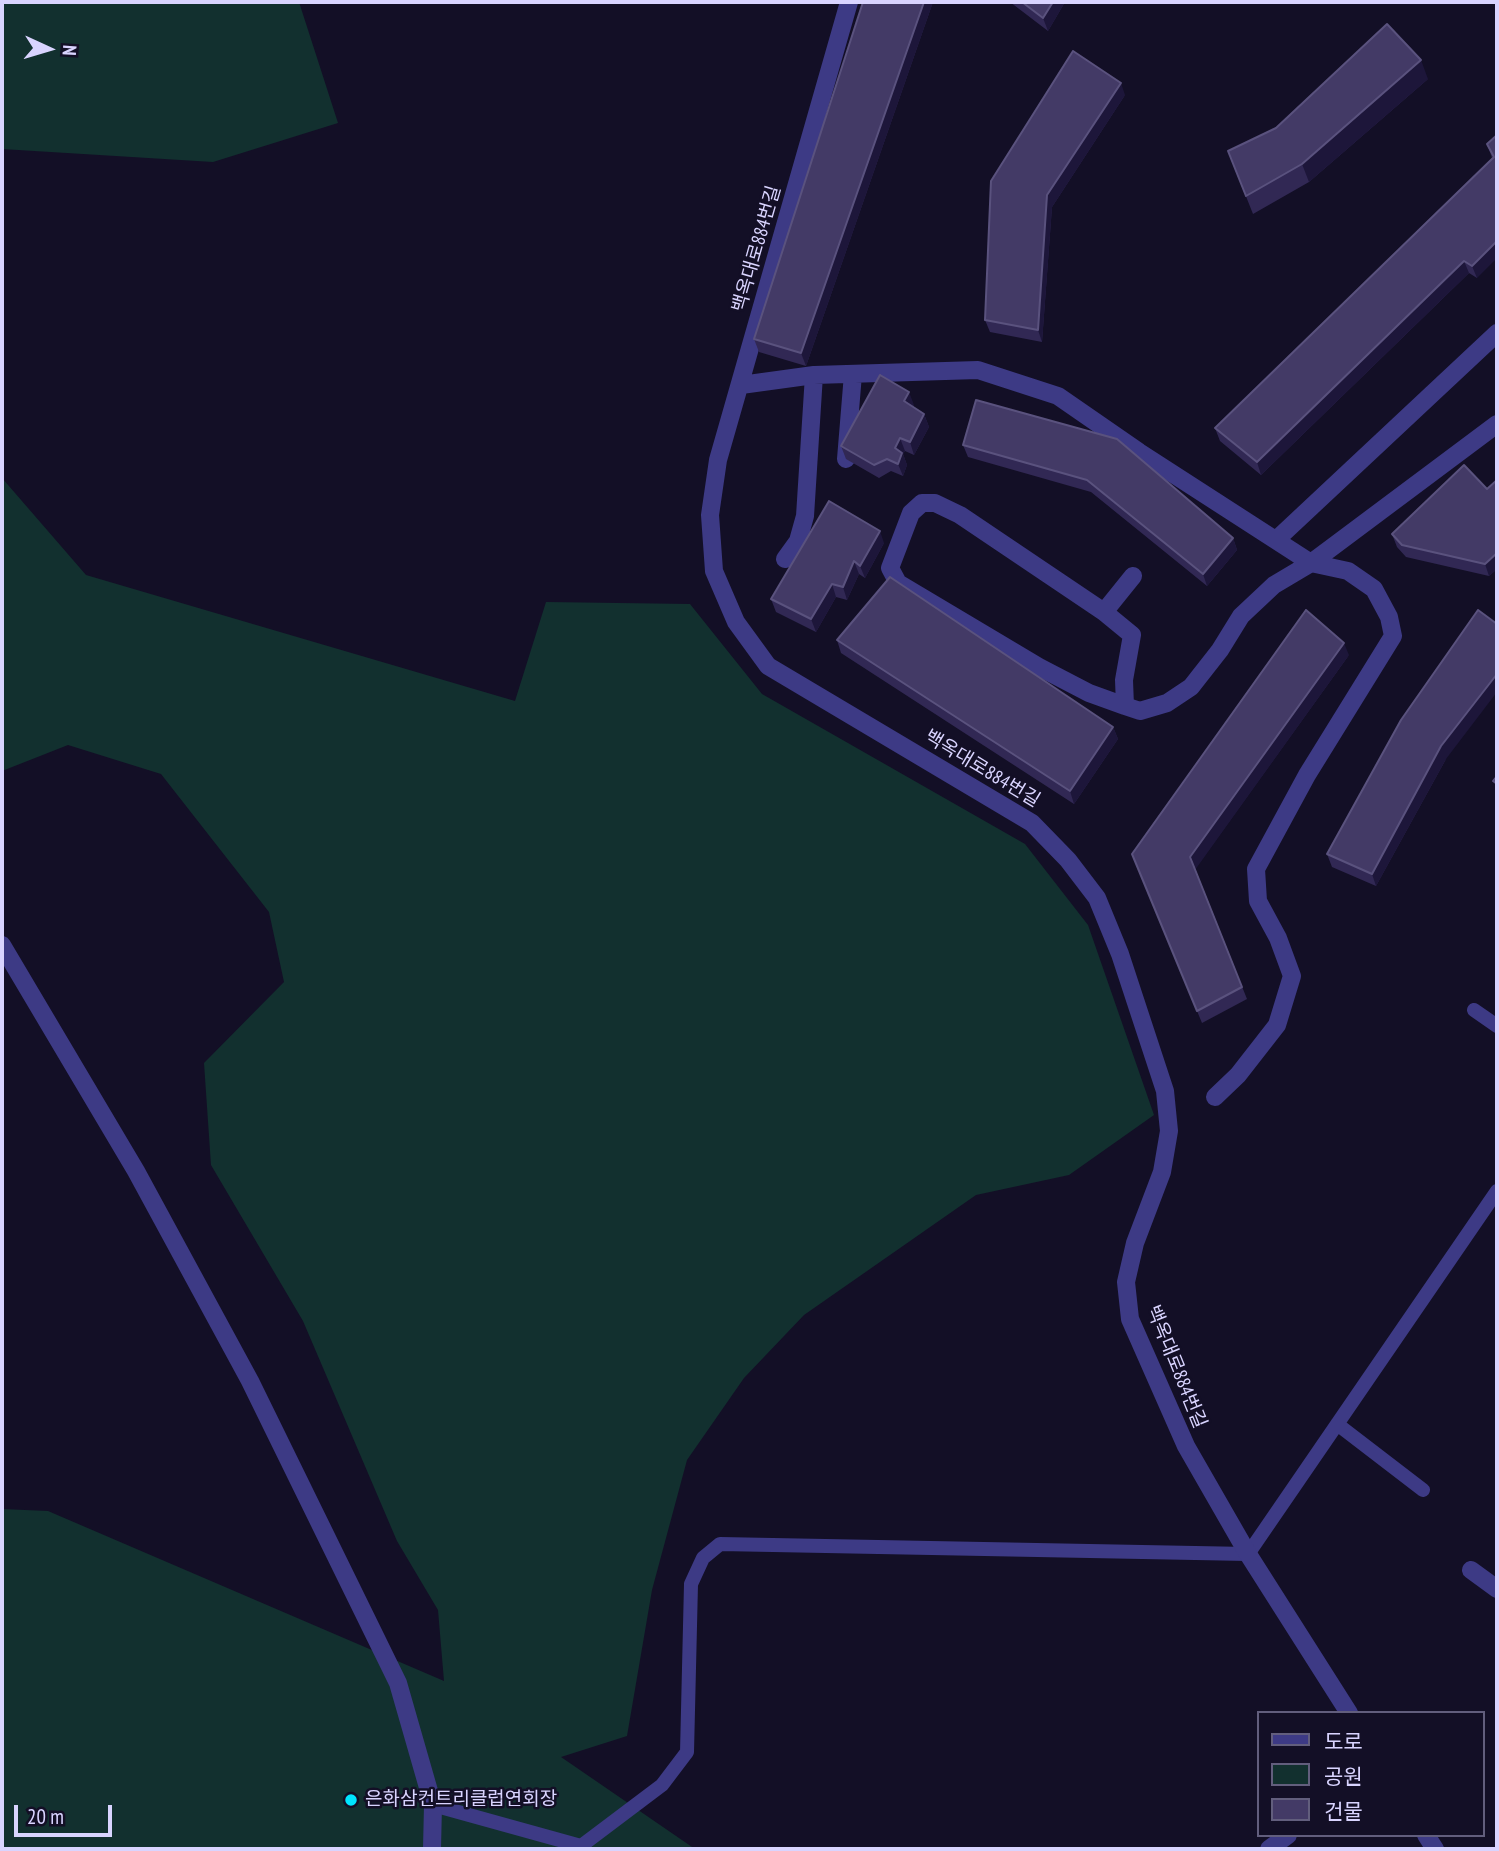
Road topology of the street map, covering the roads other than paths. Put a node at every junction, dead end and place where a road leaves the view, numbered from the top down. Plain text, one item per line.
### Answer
1 (849, 2) edge
2 (1497, 333) edge
3 (853, 374) junction
4 (814, 376) junction
5 (741, 385) junction
6 (1497, 424) edge
7 (846, 458) edge
8 (1276, 540) junction
9 (785, 559) dead end
10 (1311, 563) junction
11 (1133, 576) dead end
12 (1104, 612) junction
13 (1125, 706) junction
14 (2, 945) edge
15 (1474, 1010) dead end
16 (1497, 1026) edge
17 (1216, 1097) dead end
18 (1497, 1191) edge
19 (1337, 1424) junction
20 (1423, 1490) dead end
21 (1248, 1554) junction
22 (1471, 1570) dead end
23 (1497, 1589) edge
24 (1348, 1711) edge
25 (433, 1805) junction
26 (1286, 1837) edge
27 (579, 1847) edge
28 (432, 1849) edge
29 (1269, 1849) edge

1 - 5 street, 백옥대로884번길
2 - 8 street
3 - 4 street
3 - 7 street
3 - 8 street
4 - 5 street
4 - 9 street
5 - 21 street, 백옥대로884번길
6 - 10 street
8 - 10 street
10 - 13 street
10 - 17 street
11 - 12 street
12 - 13 street
12 - 13 street
14 - 25 street
15 - 16 lane
18 - 19 lane
19 - 20 lane
19 - 21 lane
21 - 24 street, 백옥대로884번길
21 - 27 lane
22 - 23 street
25 - 27 lane
25 - 28 street
26 - 29 street

